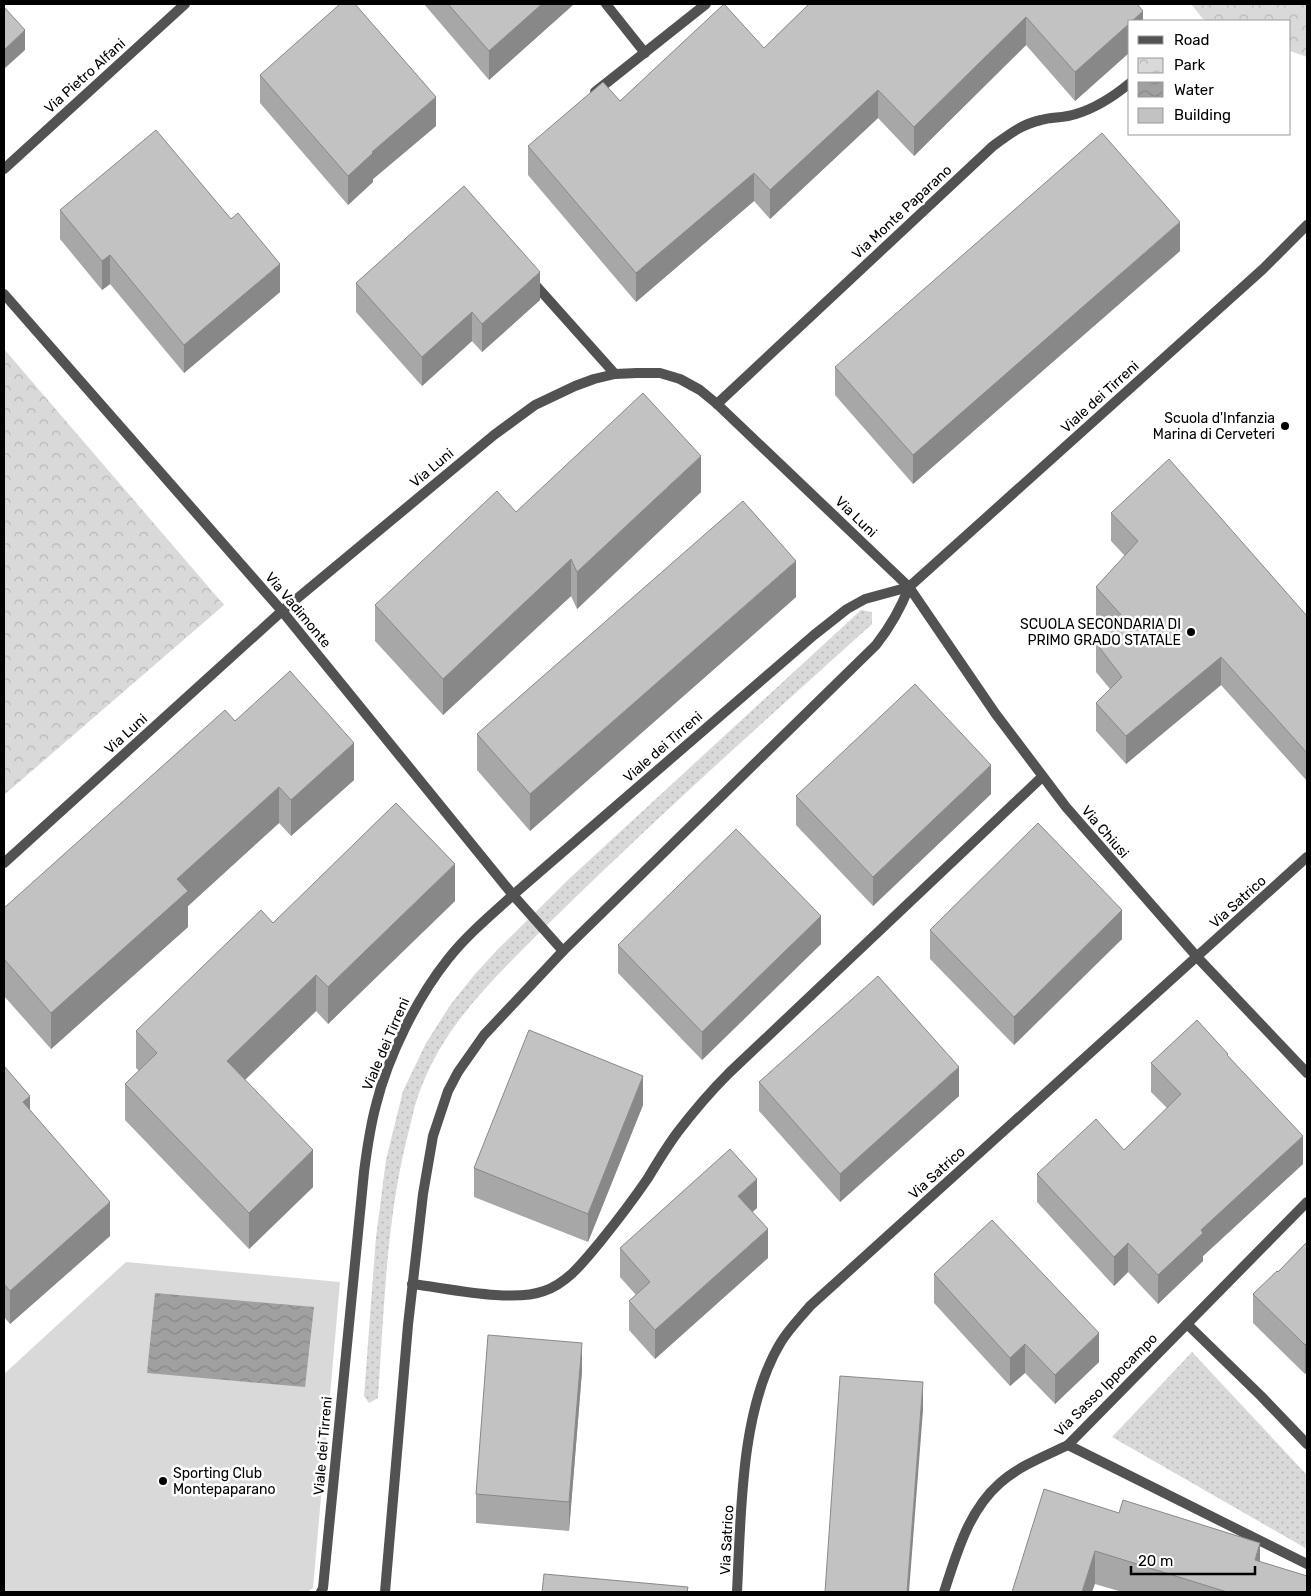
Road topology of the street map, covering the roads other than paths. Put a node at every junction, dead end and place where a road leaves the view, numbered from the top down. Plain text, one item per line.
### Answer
1 (186, 4) edge
2 (606, 4) edge
3 (706, 4) edge
4 (645, 53) junction
5 (1128, 84) edge
6 (586, 99) edge
7 (4, 170) edge
8 (1307, 225) edge
9 (524, 272) edge
10 (4, 294) edge
11 (615, 374) junction
12 (717, 404) junction
13 (909, 587) junction
14 (282, 611) junction
15 (1042, 777) junction
16 (1307, 858) edge
17 (4, 863) edge
18 (513, 895) junction
19 (563, 950) junction
20 (1198, 958) junction
21 (1307, 1073) edge
22 (1307, 1202) edge
23 (412, 1284) junction
24 (1187, 1324) junction
25 (1306, 1440) edge
26 (1068, 1445) junction
27 (1307, 1564) edge
28 (321, 1592) edge
29 (385, 1592) edge
30 (738, 1592) edge
31 (944, 1592) edge

1 - 7 street, Via Pietro Alfani
2 - 4 street
3 - 4 street
4 - 6 street
5 - 12 street, Via Monte Paparano
8 - 13 street, Viale dei Tirreni
9 - 11 street
10 - 14 street, Via Vadimonte
11 - 12 street, Via Luni
11 - 14 street, Via Luni
12 - 13 street, Via Luni
13 - 15 street, Via Chiusi
13 - 18 street, Viale dei Tirreni
13 - 19 street, Viale dei Tirreni
14 - 17 street, Via Luni
14 - 18 street, Via Vadimonte
15 - 20 street, Via Chiusi
15 - 23 street
16 - 20 street, Via Satrico
18 - 19 street, Via Vadimonte
18 - 28 street, Viale dei Tirreni
19 - 23 street, Viale dei Tirreni
20 - 21 street, Via Chiusi
20 - 30 street, Via Satrico
22 - 24 street, Via Sasso Ippocampo
23 - 29 street, Viale dei Tirreni
24 - 25 street
24 - 26 street, Via Sasso Ippocampo
26 - 27 street
26 - 31 street, Via Sasso Ippocampo

